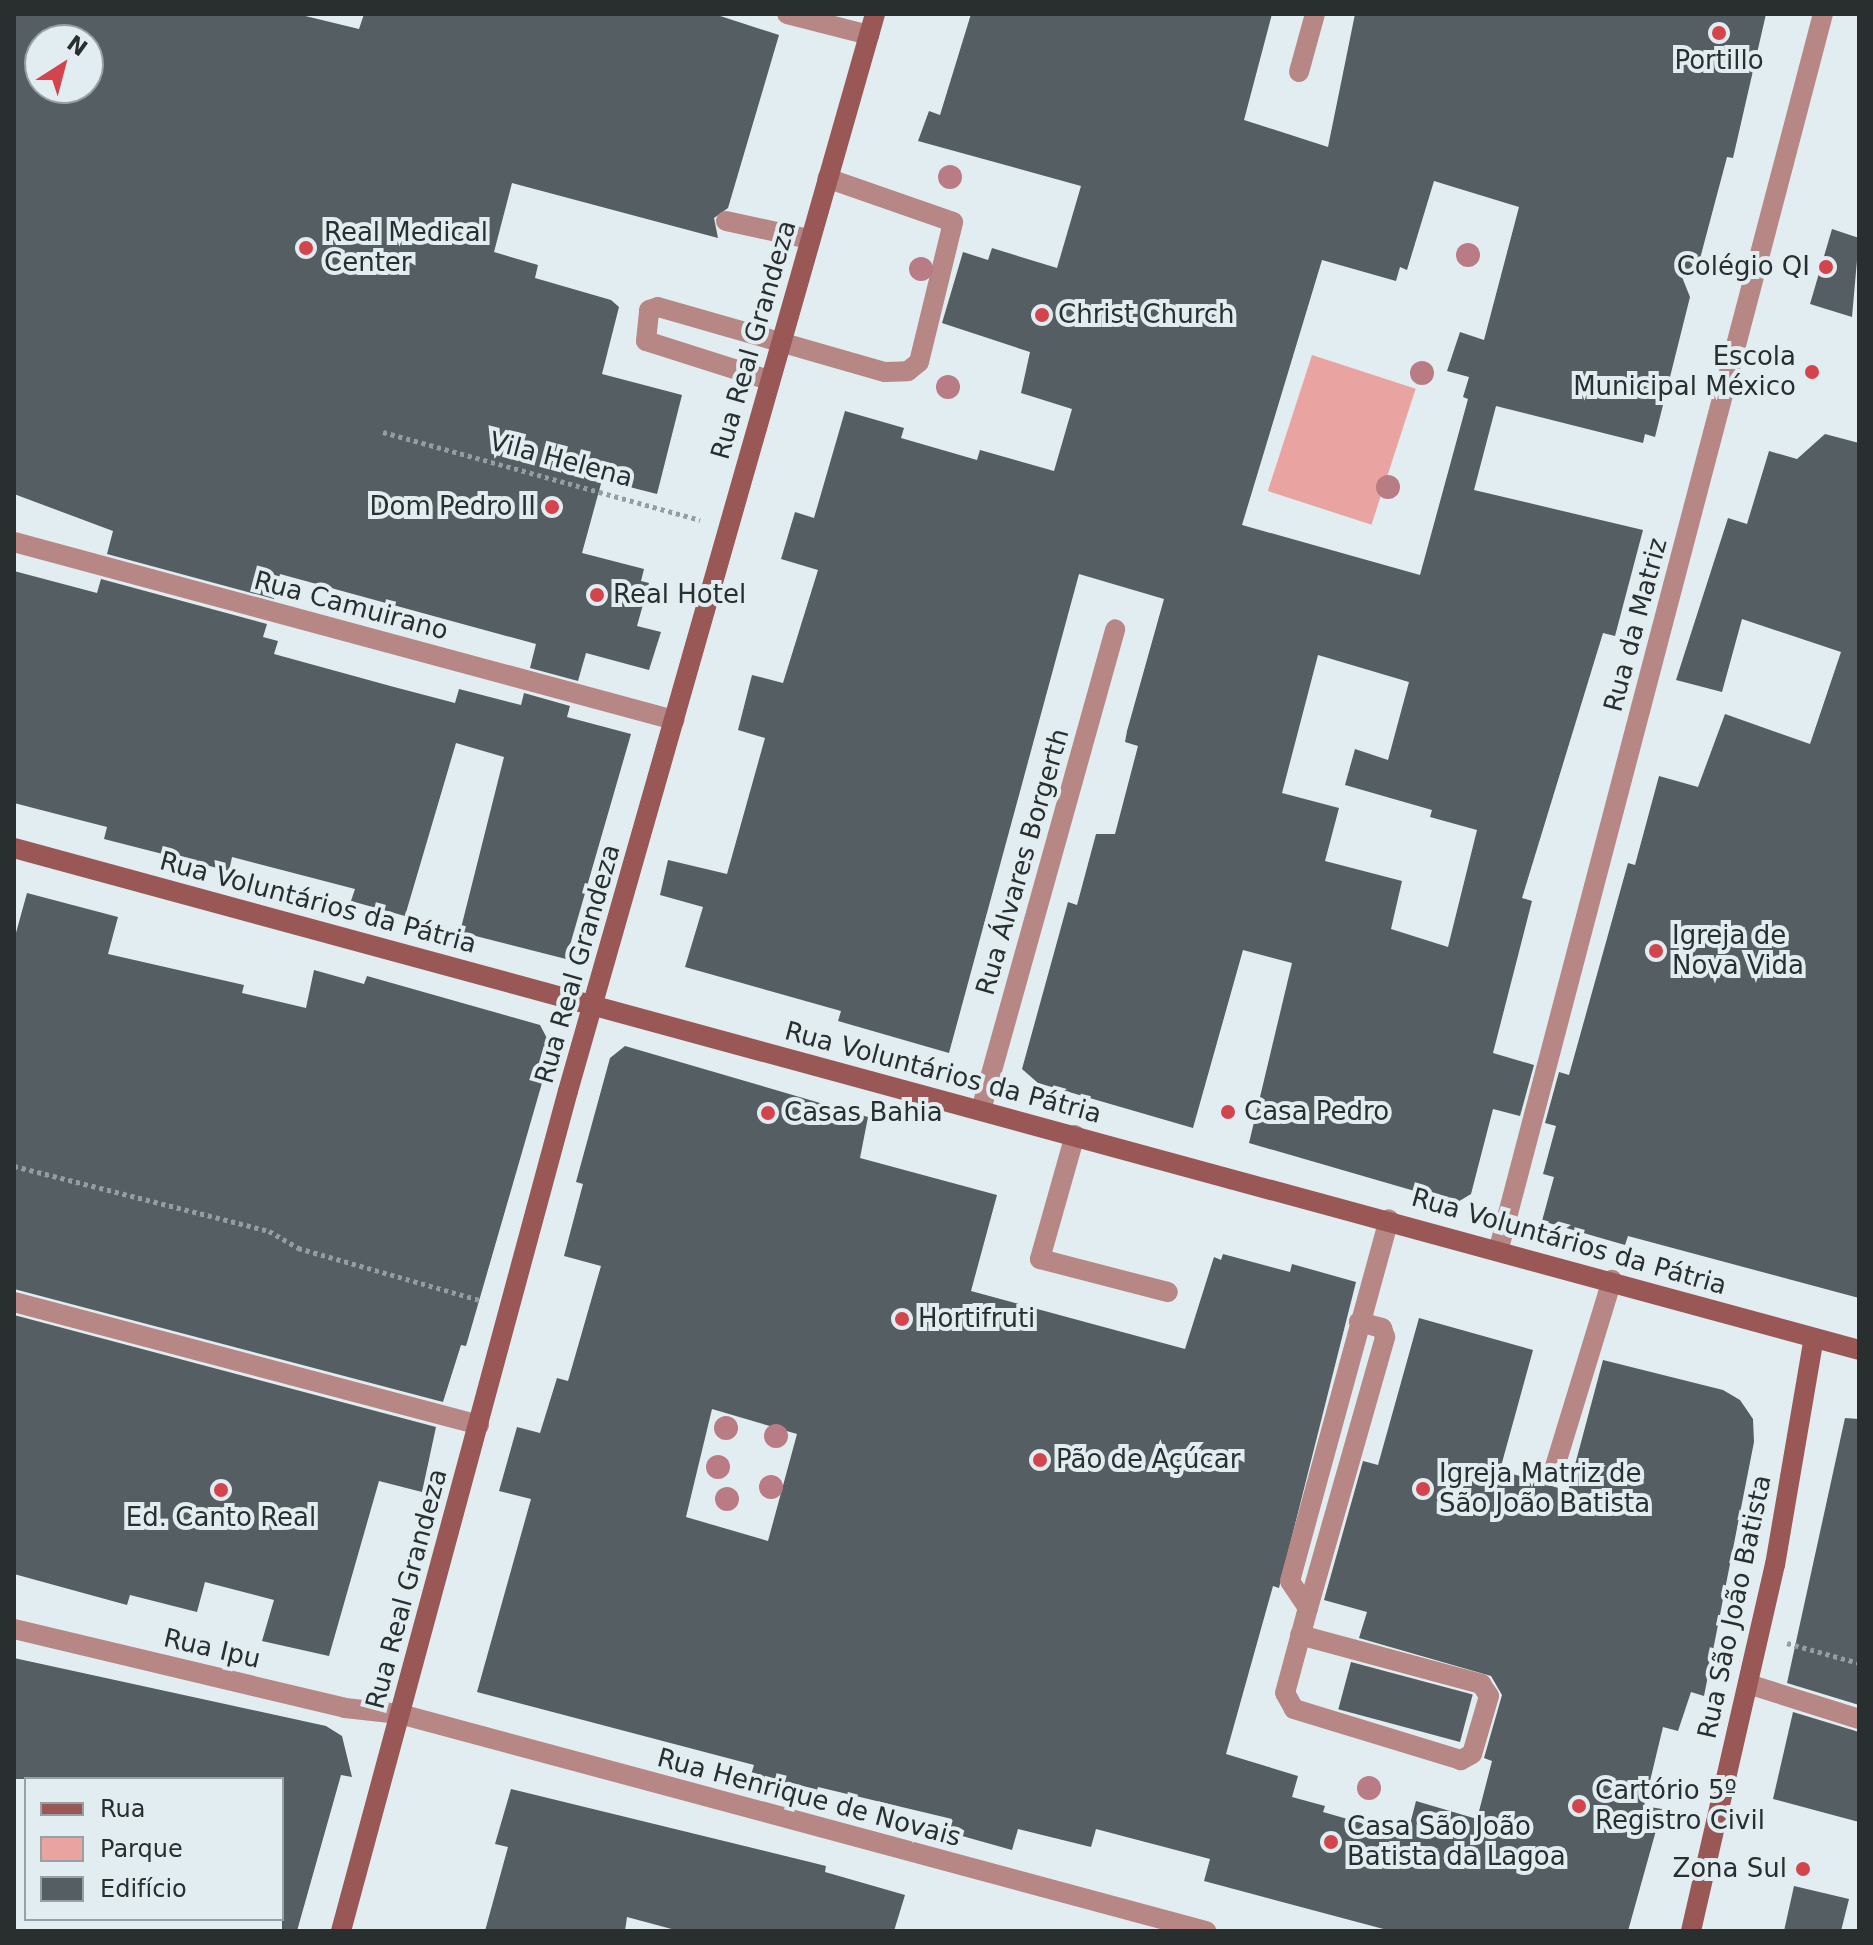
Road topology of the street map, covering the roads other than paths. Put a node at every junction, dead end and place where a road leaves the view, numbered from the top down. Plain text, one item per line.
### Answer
1 (787, 14) edge
2 (875, 14) edge
3 (1315, 14) edge
4 (1823, 14) edge
5 (869, 35) junction
6 (1299, 72) dead end
7 (827, 178) junction
8 (726, 221) dead end
9 (809, 239) junction
10 (780, 342) junction
11 (769, 380) junction
12 (14, 542) edge
13 (1115, 629) dead end
14 (674, 720) junction
15 (14, 848) edge
16 (594, 1004) junction
17 (981, 1110) junction
18 (1075, 1135) junction
19 (1389, 1219) junction
20 (1499, 1248) junction
21 (1612, 1280) junction
22 (1168, 1292) dead end
23 (14, 1302) edge
24 (1359, 1322) junction
25 (1814, 1338) junction
26 (1859, 1350) edge
27 (479, 1425) junction
28 (1553, 1473) dead end
29 (1308, 1608) junction
30 (14, 1629) edge
31 (1300, 1635) junction
32 (1748, 1684) junction
33 (400, 1714) junction
34 (1859, 1719) edge
35 (341, 1931) edge
36 (1206, 1931) edge
37 (1691, 1931) edge

1 - 5 street
2 - 5 main road, Rua Real Grandeza
3 - 6 street
4 - 20 street, Rua da Matriz
5 - 7 main road, Rua Real Grandeza
7 - 9 main road, Rua Real Grandeza
7 - 10 street
8 - 9 street
9 - 10 main road, Rua Real Grandeza
10 - 11 main road, Rua Real Grandeza
10 - 11 street
11 - 14 main road, Rua Real Grandeza
12 - 14 street, Rua Camuirano
13 - 17 street, Rua Álvares Borgerth
14 - 16 main road, Rua Real Grandeza
15 - 16 main road, Rua Voluntários da Pátria
16 - 17 main road, Rua Voluntários da Pátria
16 - 27 main road, Rua Real Grandeza
17 - 18 main road, Rua Voluntários da Pátria
18 - 19 main road, Rua Voluntários da Pátria
18 - 22 street
19 - 20 main road, Rua Voluntários da Pátria
19 - 24 street
20 - 21 main road, Rua Voluntários da Pátria
21 - 25 main road, Rua Voluntários da Pátria
21 - 28 street
23 - 27 street
24 - 29 street
24 - 29 street
25 - 26 main road, Rua Voluntários da Pátria
25 - 32 main road, Rua São João Batista
27 - 33 main road, Rua Real Grandeza
29 - 31 street
30 - 33 street, Rua Ipu
31 - 31 street
32 - 34 street
32 - 37 main road, Rua São João Batista
33 - 35 main road, Rua Real Grandeza
33 - 36 street, Rua Henrique de Novais

